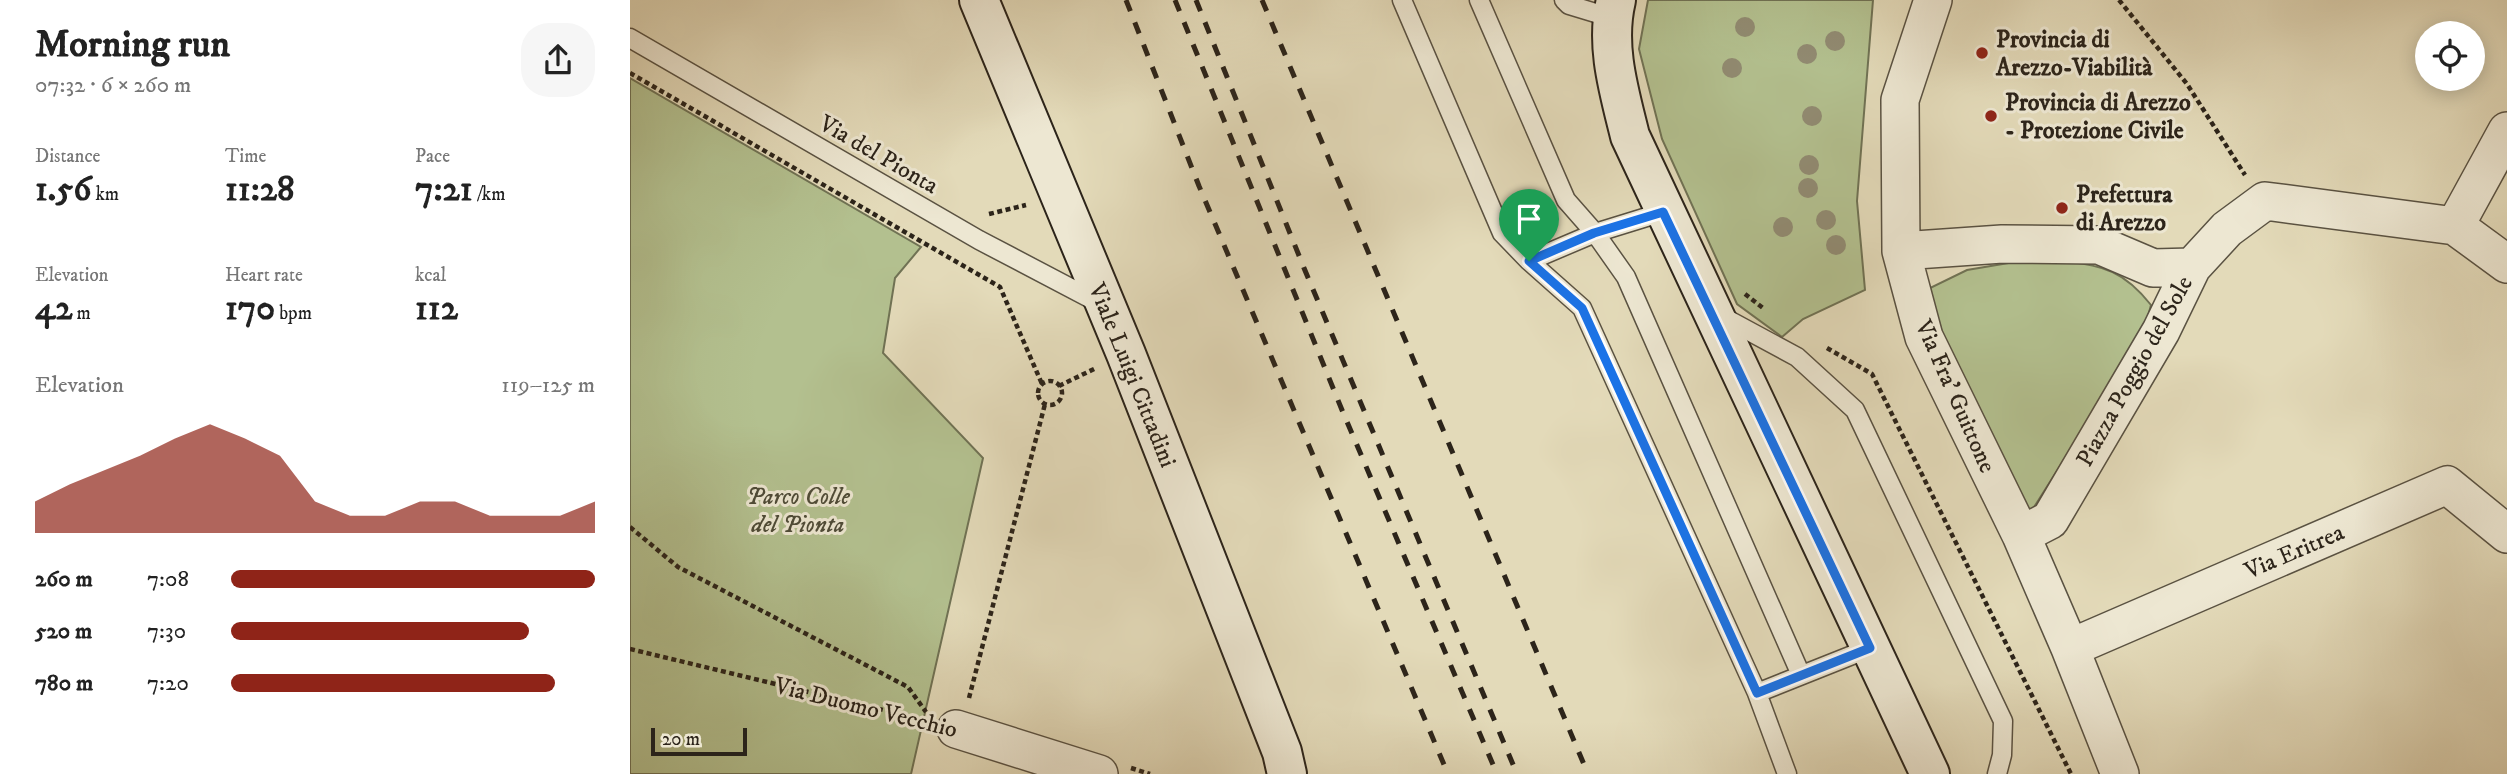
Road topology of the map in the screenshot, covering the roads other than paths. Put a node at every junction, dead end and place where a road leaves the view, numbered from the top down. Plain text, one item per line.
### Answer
1 (979, 0) edge
2 (1402, 0) edge
3 (1479, 0) edge
4 (1564, 0) edge
5 (1933, 0) edge
6 (1614, 9) edge
7 (630, 38) edge
8 (2507, 131) edge
9 (1663, 212) junction
10 (2455, 226) junction
11 (1594, 233) junction
12 (1901, 251) junction
13 (1529, 261) junction
14 (2507, 264) edge
15 (2192, 267) junction
16 (1107, 307) junction
17 (1709, 310) junction
18 (2507, 534) edge
19 (2021, 535) junction
20 (1870, 648) junction
21 (2070, 648) junction
22 (1801, 675) junction
23 (1757, 693) junction
24 (952, 719) road end
25 (1284, 763) edge
26 (1112, 770) edge
27 (1787, 774) edge
28 (1930, 774) edge
29 (1997, 774) edge
30 (2120, 774) edge

1 - 16 main road, Viale Luigi Cittadini
2 - 13 lane
3 - 11 lane
4 - 6 lane
5 - 12 street, Via Fra' Guittone
6 - 9 main road
7 - 16 lane, Via del Pionta
8 - 10 street
9 - 11 lane
9 - 17 main road
10 - 14 street
10 - 15 street
11 - 13 lane
11 - 22 lane
12 - 15 street, Piazza Poggio del Sole
12 - 19 street, Via Fra' Guittone
13 - 23 lane
15 - 19 street, Piazza Poggio del Sole
16 - 25 main road, Viale Luigi Cittadini
17 - 20 main road
17 - 29 lane
18 - 21 street, Via Eritrea
19 - 21 street, Via Fra' Guittone
20 - 22 lane
20 - 28 main road
21 - 30 street, Via Fra' Guittone
22 - 23 lane
23 - 27 lane
24 - 26 street, Via Duomo Vecchio

